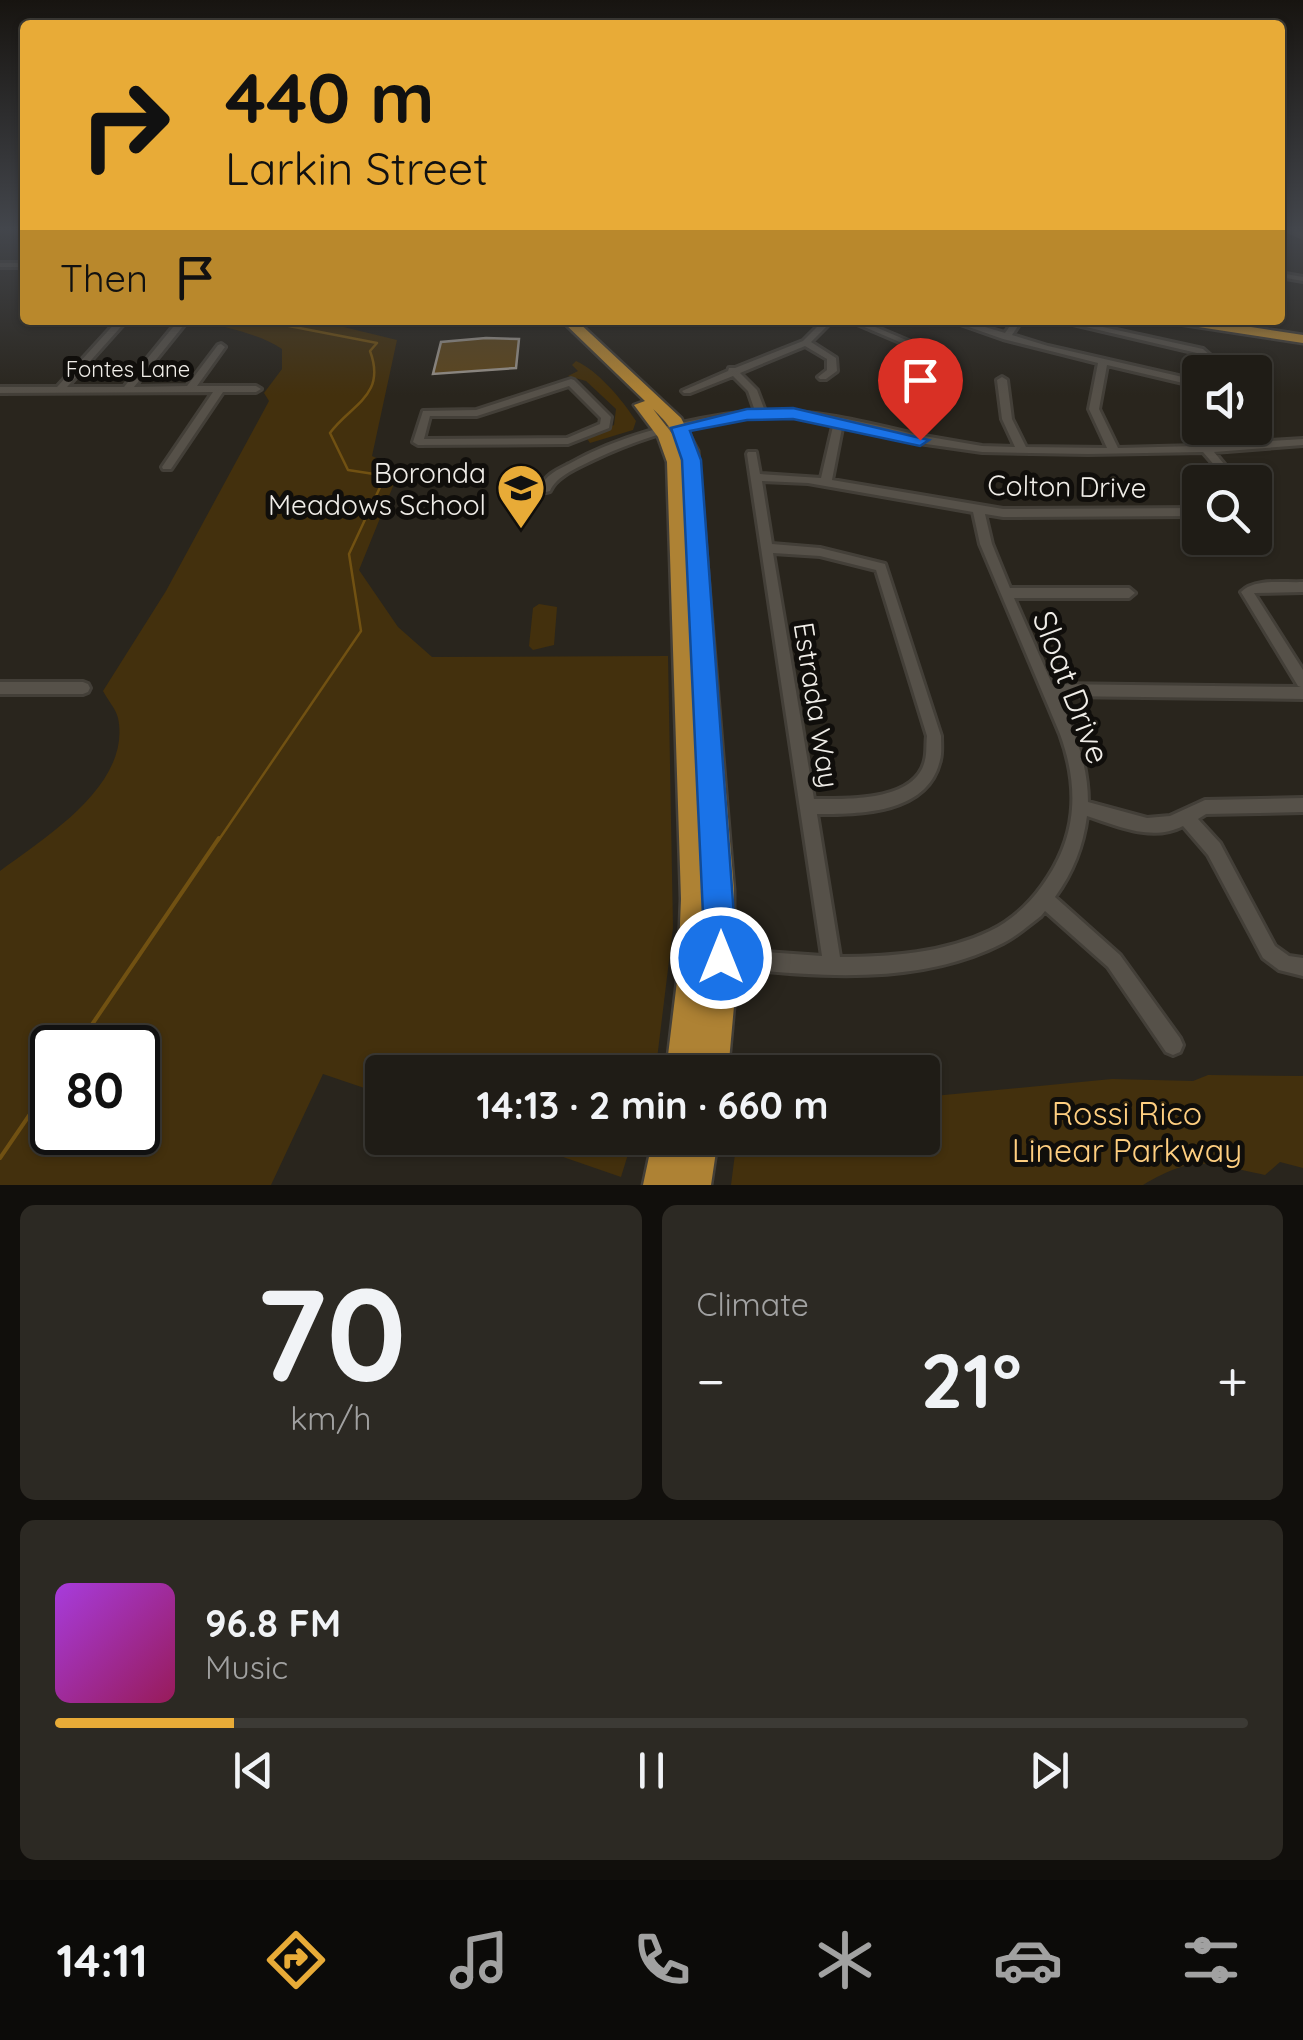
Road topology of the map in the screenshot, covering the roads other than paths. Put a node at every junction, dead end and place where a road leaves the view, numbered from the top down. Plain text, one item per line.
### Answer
1 (118, 325) edge
2 (180, 325) edge
3 (559, 325) edge
4 (573, 325) edge
5 (825, 325) edge
6 (864, 325) edge
7 (968, 325) edge
8 (1014, 325) edge
9 (1083, 325) edge
10 (1212, 325) edge
11 (1270, 325) edge
12 (1303, 330) edge
13 (1006, 337) junction
14 (1303, 339) edge
15 (806, 343) junction
16 (221, 347) dead end
17 (1205, 355) edge
18 (1104, 363) junction
19 (732, 370) junction
20 (824, 377) dead end
21 (1002, 380) dead end
22 (1182, 380) edge
23 (127, 389) junction
24 (190, 389) junction
25 (220, 389) junction
26 (256, 389) dead end
27 (0, 390) edge
28 (59, 390) junction
29 (686, 391) dead end
30 (761, 414) junction
31 (839, 420) junction
32 (672, 430) junction
33 (572, 440) junction
34 (920, 440) junction
35 (1303, 442) edge
36 (1203, 445) edge
37 (1206, 449) junction
38 (1022, 450) junction
39 (1112, 450) junction
40 (752, 454) dead end
41 (588, 455) junction
42 (1220, 465) edge
43 (167, 466) dead end
44 (756, 477) junction
45 (826, 482) junction
46 (546, 488) dead end
47 (978, 510) junction
48 (1182, 512) edge
49 (767, 548) junction
50 (1303, 587) edge
51 (1006, 593) junction
52 (1129, 593) dead end
53 (1303, 682) edge
54 (0, 688) edge
55 (83, 688) dead end
56 (1048, 690) junction
57 (1303, 692) edge
58 (1303, 804) edge
59 (807, 807) junction
60 (1080, 807) junction
61 (1186, 817) junction
62 (1045, 900) junction
63 (721, 958) junction
64 (832, 963) junction
65 (1303, 967) edge
66 (1173, 1044) dead end
67 (684, 1055) edge
68 (713, 1055) edge
69 (666, 1155) edge
70 (699, 1155) edge
71 (660, 1185) edge
72 (694, 1185) edge

1 - 28 street
2 - 23 street
3 - 32 highway
4 - 32 highway
5 - 15 street
6 - 34 street
7 - 13 street
8 - 13 street
9 - 17 street
10 - 14 highway
11 - 12 highway
13 - 18 street
15 - 19 street
15 - 20 street
16 - 24 street
18 - 22 street
18 - 39 street
19 - 29 street
19 - 30 street
21 - 38 street
23 - 24 street, Fontes Lane
23 - 28 street, Fontes Lane
24 - 25 street, Fontes Lane
25 - 26 street, Fontes Lane
25 - 43 street
27 - 28 street, Fontes Lane
30 - 31 street
30 - 32 street
31 - 34 street
31 - 45 street
32 - 41 street
32 - 63 highway
32 - 67 highway
33 - 33 street
33 - 41 street
34 - 38 street
35 - 37 street
36 - 37 street
37 - 39 street
37 - 42 street
38 - 39 street
40 - 44 street, Estrada Way
41 - 46 street
44 - 45 street, Colton Drive
44 - 49 street, Estrada Way
45 - 47 street, Colton Drive
47 - 48 street, Colton Drive
47 - 51 street, Sloat Drive
49 - 59 street, Estrada Way
49 - 59 street
50 - 53 street
51 - 52 street
51 - 56 street, Sloat Drive
54 - 55 street
56 - 57 street
56 - 60 street, Sloat Drive
58 - 61 street
59 - 64 street, Estrada Way
60 - 61 street
60 - 62 street, Sloat Drive
61 - 65 street
62 - 64 street, Sloat Drive
62 - 66 street
63 - 64 street, Sloat Drive
63 - 68 highway
69 - 71 highway
70 - 72 highway

